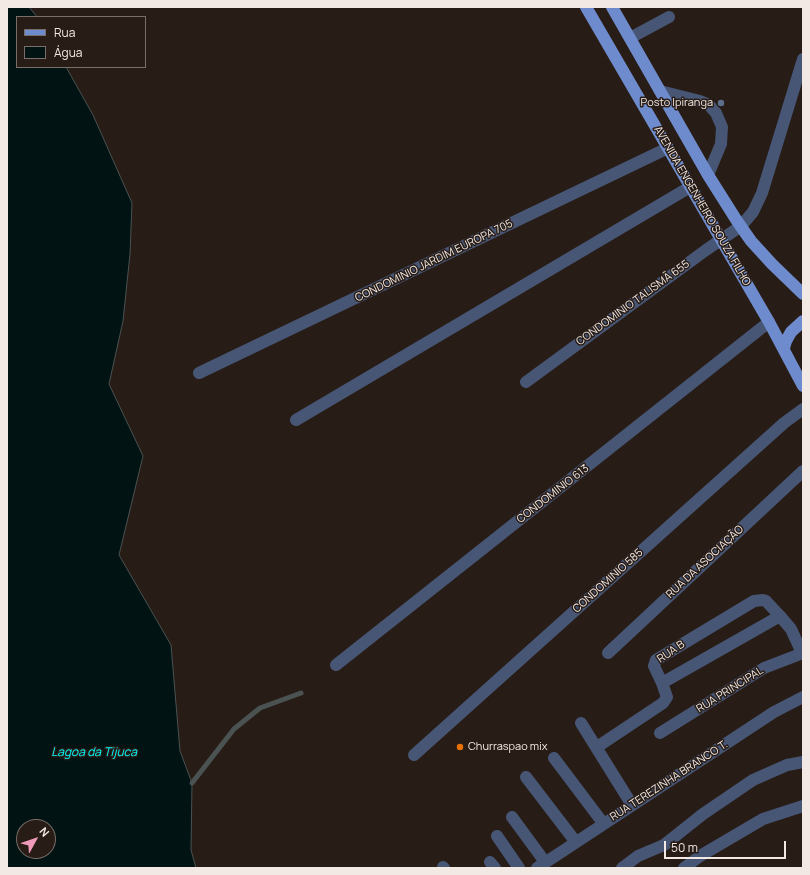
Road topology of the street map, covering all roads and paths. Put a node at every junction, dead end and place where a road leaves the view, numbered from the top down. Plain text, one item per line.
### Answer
1 (586, 7) edge
2 (612, 7) edge
3 (669, 17) dead end
4 (630, 38) junction
5 (803, 59) edge
6 (660, 91) junction
7 (668, 148) junction
8 (708, 175) junction
9 (690, 187) junction
10 (741, 226) junction
11 (721, 239) junction
12 (803, 294) edge
13 (803, 321) edge
14 (770, 322) junction
15 (784, 348) junction
16 (199, 373) dead end
17 (526, 382) dead end
18 (803, 386) edge
19 (803, 409) edge
20 (296, 420) dead end
21 (803, 471) edge
22 (780, 616) junction
23 (608, 653) dead end
24 (803, 653) edge
25 (336, 665) dead end
26 (662, 683) junction
27 (803, 697) edge
28 (581, 723) dead end
29 (660, 733) dead end
30 (597, 747) junction
31 (414, 755) dead end
32 (554, 758) dead end
33 (803, 762) edge
34 (526, 777) dead end
35 (632, 805) junction
36 (803, 806) edge
37 (512, 817) dead end
38 (603, 823) junction
39 (497, 836) dead end
40 (575, 842) junction
41 (541, 865) edge
42 (519, 868) edge
43 (622, 868) edge
44 (684, 868) edge

1 - 7 main road, AVENIDA ENGENHEIRO SOUZA FILHO
2 - 4 main road
3 - 4 street
4 - 6 main road
5 - 10 street, CONDOMINIO TALISMÃ 655
6 - 8 main road
6 - 8 street
7 - 9 main road, AVENIDA ENGENHEIRO SOUZA FILHO
7 - 16 street, CONDOMINIO JARDIM EUROPA 705
8 - 10 main road
9 - 11 main road, AVENIDA ENGENHEIRO SOUZA FILHO
9 - 20 street
10 - 11 street, CONDOMINIO TALISMÃ 655
10 - 12 main road
11 - 14 main road, AVENIDA ENGENHEIRO SOUZA FILHO
11 - 17 street, CONDOMINIO TALISMÃ 655
13 - 15 main road
14 - 15 main road, AVENIDA ENGENHEIRO SOUZA FILHO
14 - 25 street, CONDOMINIO 613
15 - 18 main road, AVENIDA ENGENHEIRO SOUZA FILHO
19 - 31 street, CONDOMINIO 585
21 - 23 street, RUA DA ASOCIAÇÃO
22 - 24 street, RUA B
22 - 26 street, RUA B
22 - 26 street, RUA B
24 - 29 street, RUA PRINCIPAL
26 - 30 street
27 - 35 street, RUA TEREZINHA BRANCO T.
28 - 30 street
30 - 35 street
32 - 38 street
33 - 43 street
34 - 40 street
35 - 38 street, RUA TEREZINHA BRANCO T.
36 - 44 street
37 - 41 street
38 - 40 street, RUA TEREZINHA BRANCO T.
39 - 42 street
40 - 41 street, RUA TEREZINHA BRANCO T.

